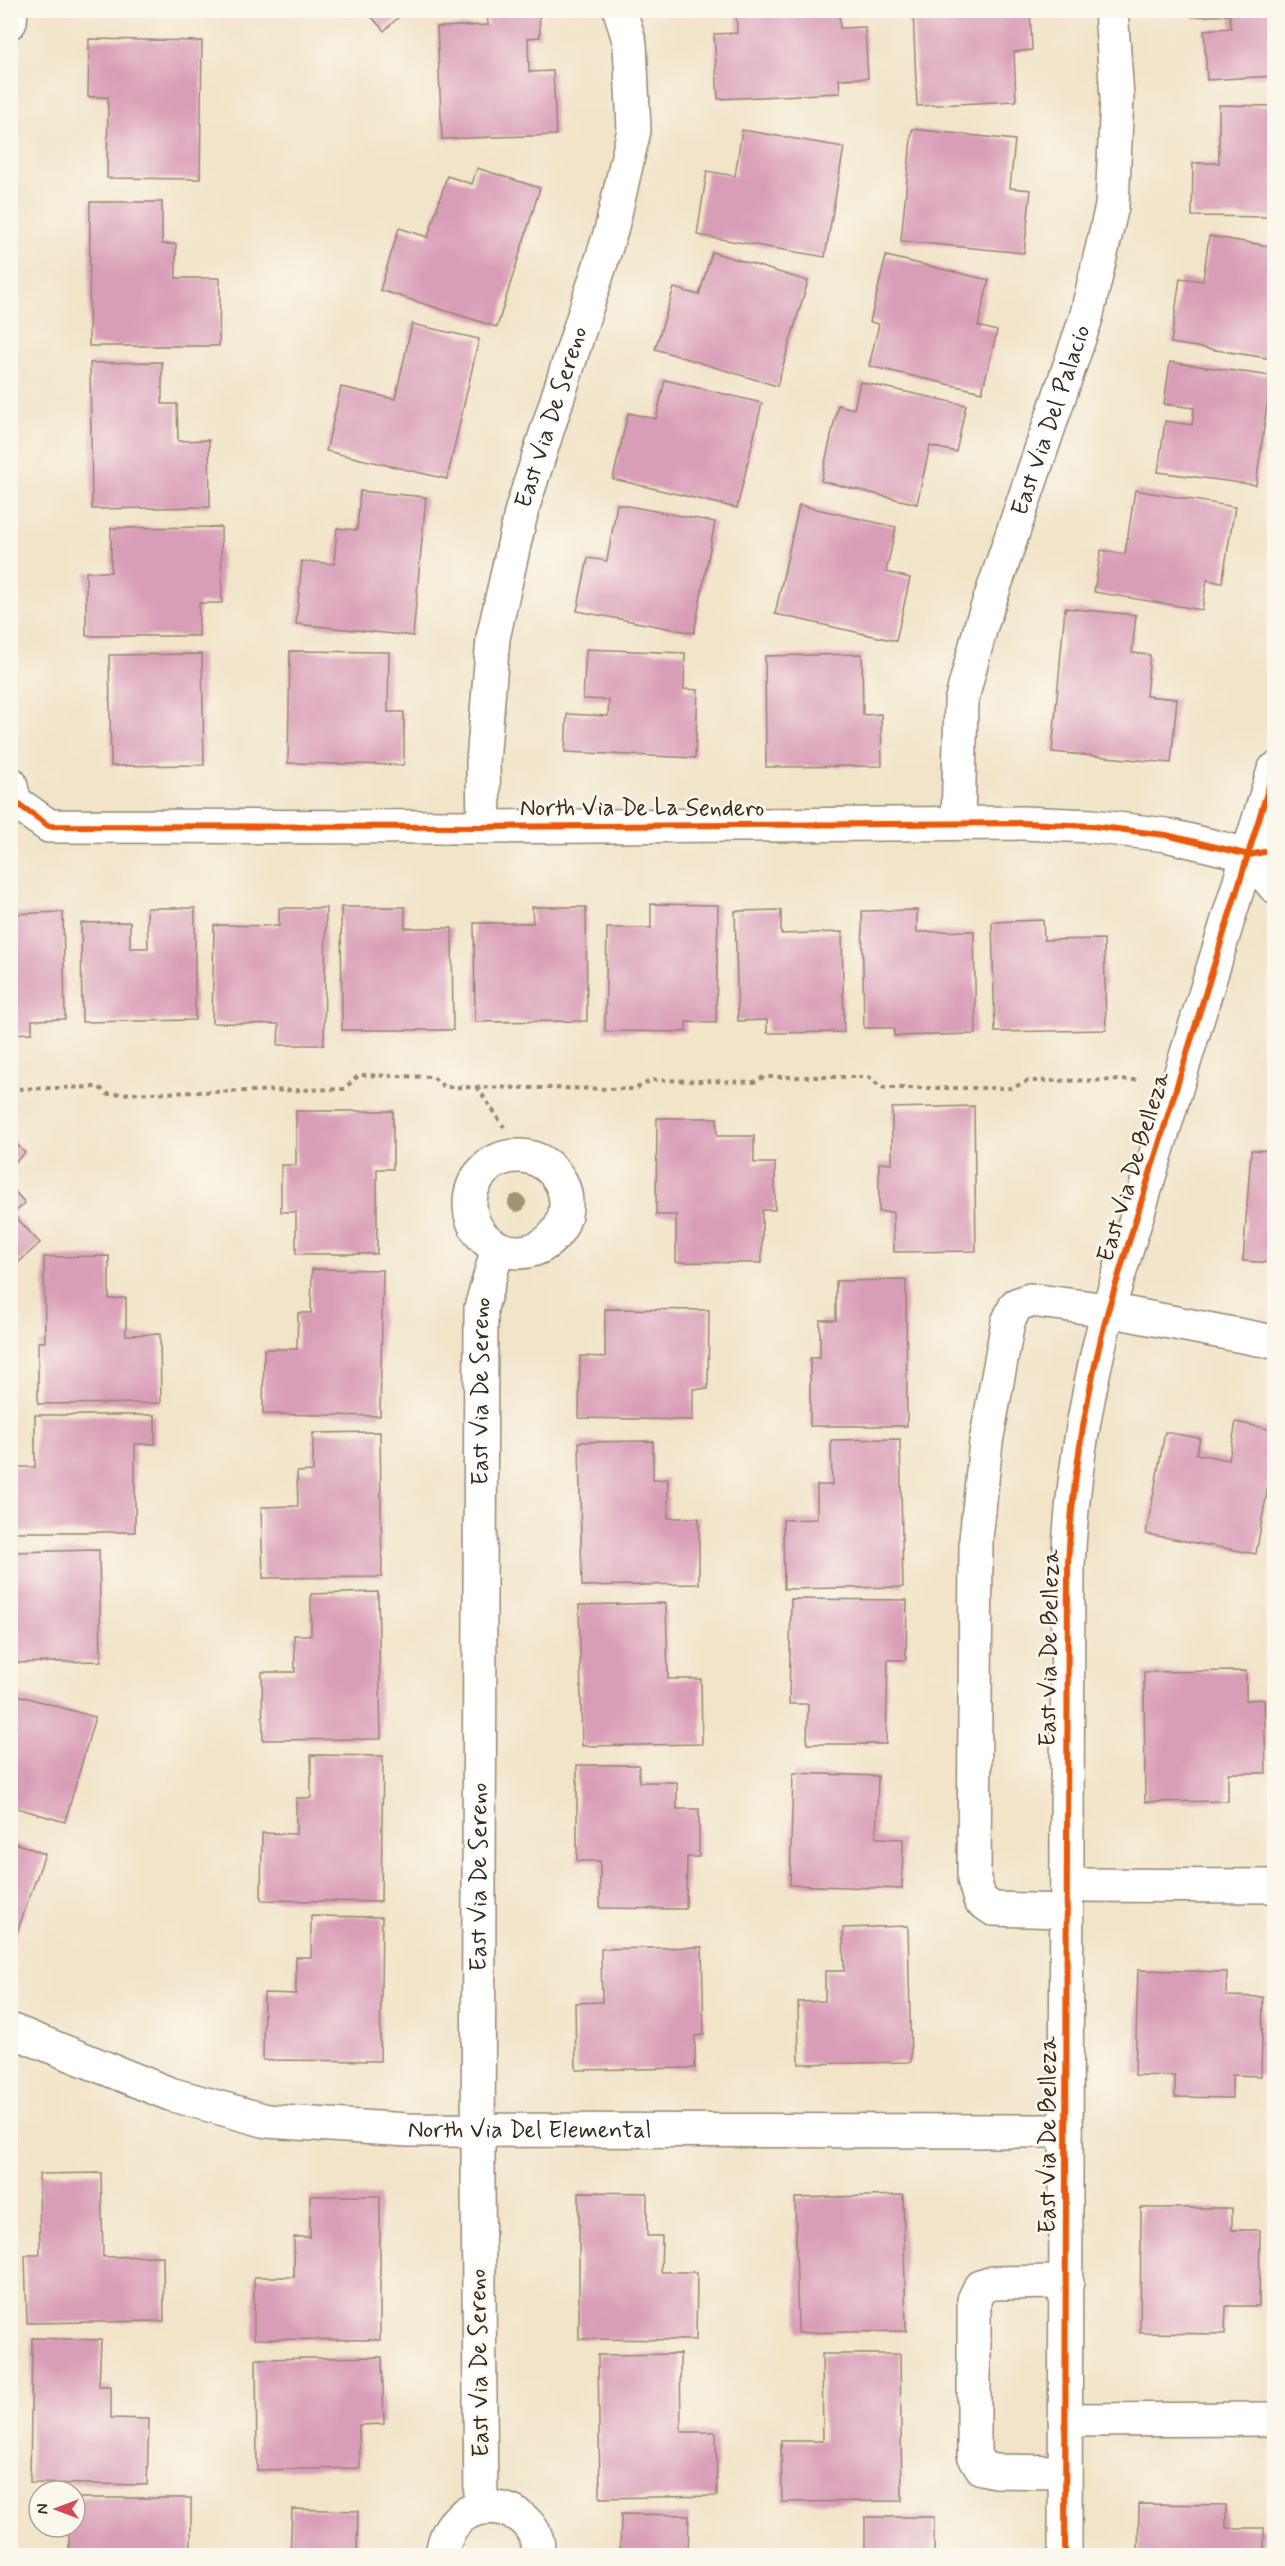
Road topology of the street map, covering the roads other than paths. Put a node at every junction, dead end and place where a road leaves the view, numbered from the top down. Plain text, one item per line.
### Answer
1 (11, 10) edge
2 (620, 10) edge
3 (1111, 10) edge
4 (10, 22) edge
5 (1275, 770) edge
6 (13, 793) edge
7 (958, 823) junction
8 (484, 827) junction
9 (1262, 852) edge
10 (1275, 886) edge
11 (498, 1248) dead end
12 (1108, 1310) junction
13 (1275, 1342) edge
14 (1275, 1886) edge
15 (1067, 1898) junction
16 (10, 2030) edge
17 (478, 2130) junction
18 (1066, 2131) junction
19 (1067, 2282) junction
20 (1275, 2419) edge
21 (1065, 2420) junction
22 (1065, 2472) junction
23 (481, 2507) junction
24 (442, 2556) edge
25 (538, 2556) edge
26 (1065, 2556) edge

1 - 4 street
2 - 8 street, East Via De Sereno
3 - 7 street, East Via Del Palacio
5 - 9 street, East Via De Belleza
6 - 8 street, North Via De La Sendero
7 - 8 street, North Via De La Sendero
7 - 9 street, North Via De La Sendero
9 - 10 street
9 - 12 street, East Via De Belleza
11 - 17 street, East Via De Sereno
12 - 13 street
12 - 15 street, East Via De Belleza
12 - 15 street
14 - 15 street
15 - 18 street, East Via De Belleza
16 - 17 street, North Via Del Elemental
17 - 18 street, North Via Del Elemental
17 - 23 street, East Via De Sereno
18 - 19 street, East Via De Belleza
19 - 21 street, East Via De Belleza
19 - 22 street
20 - 21 street
21 - 22 street, East Via De Belleza
22 - 26 street, East Via De Belleza
23 - 24 street
23 - 25 street

